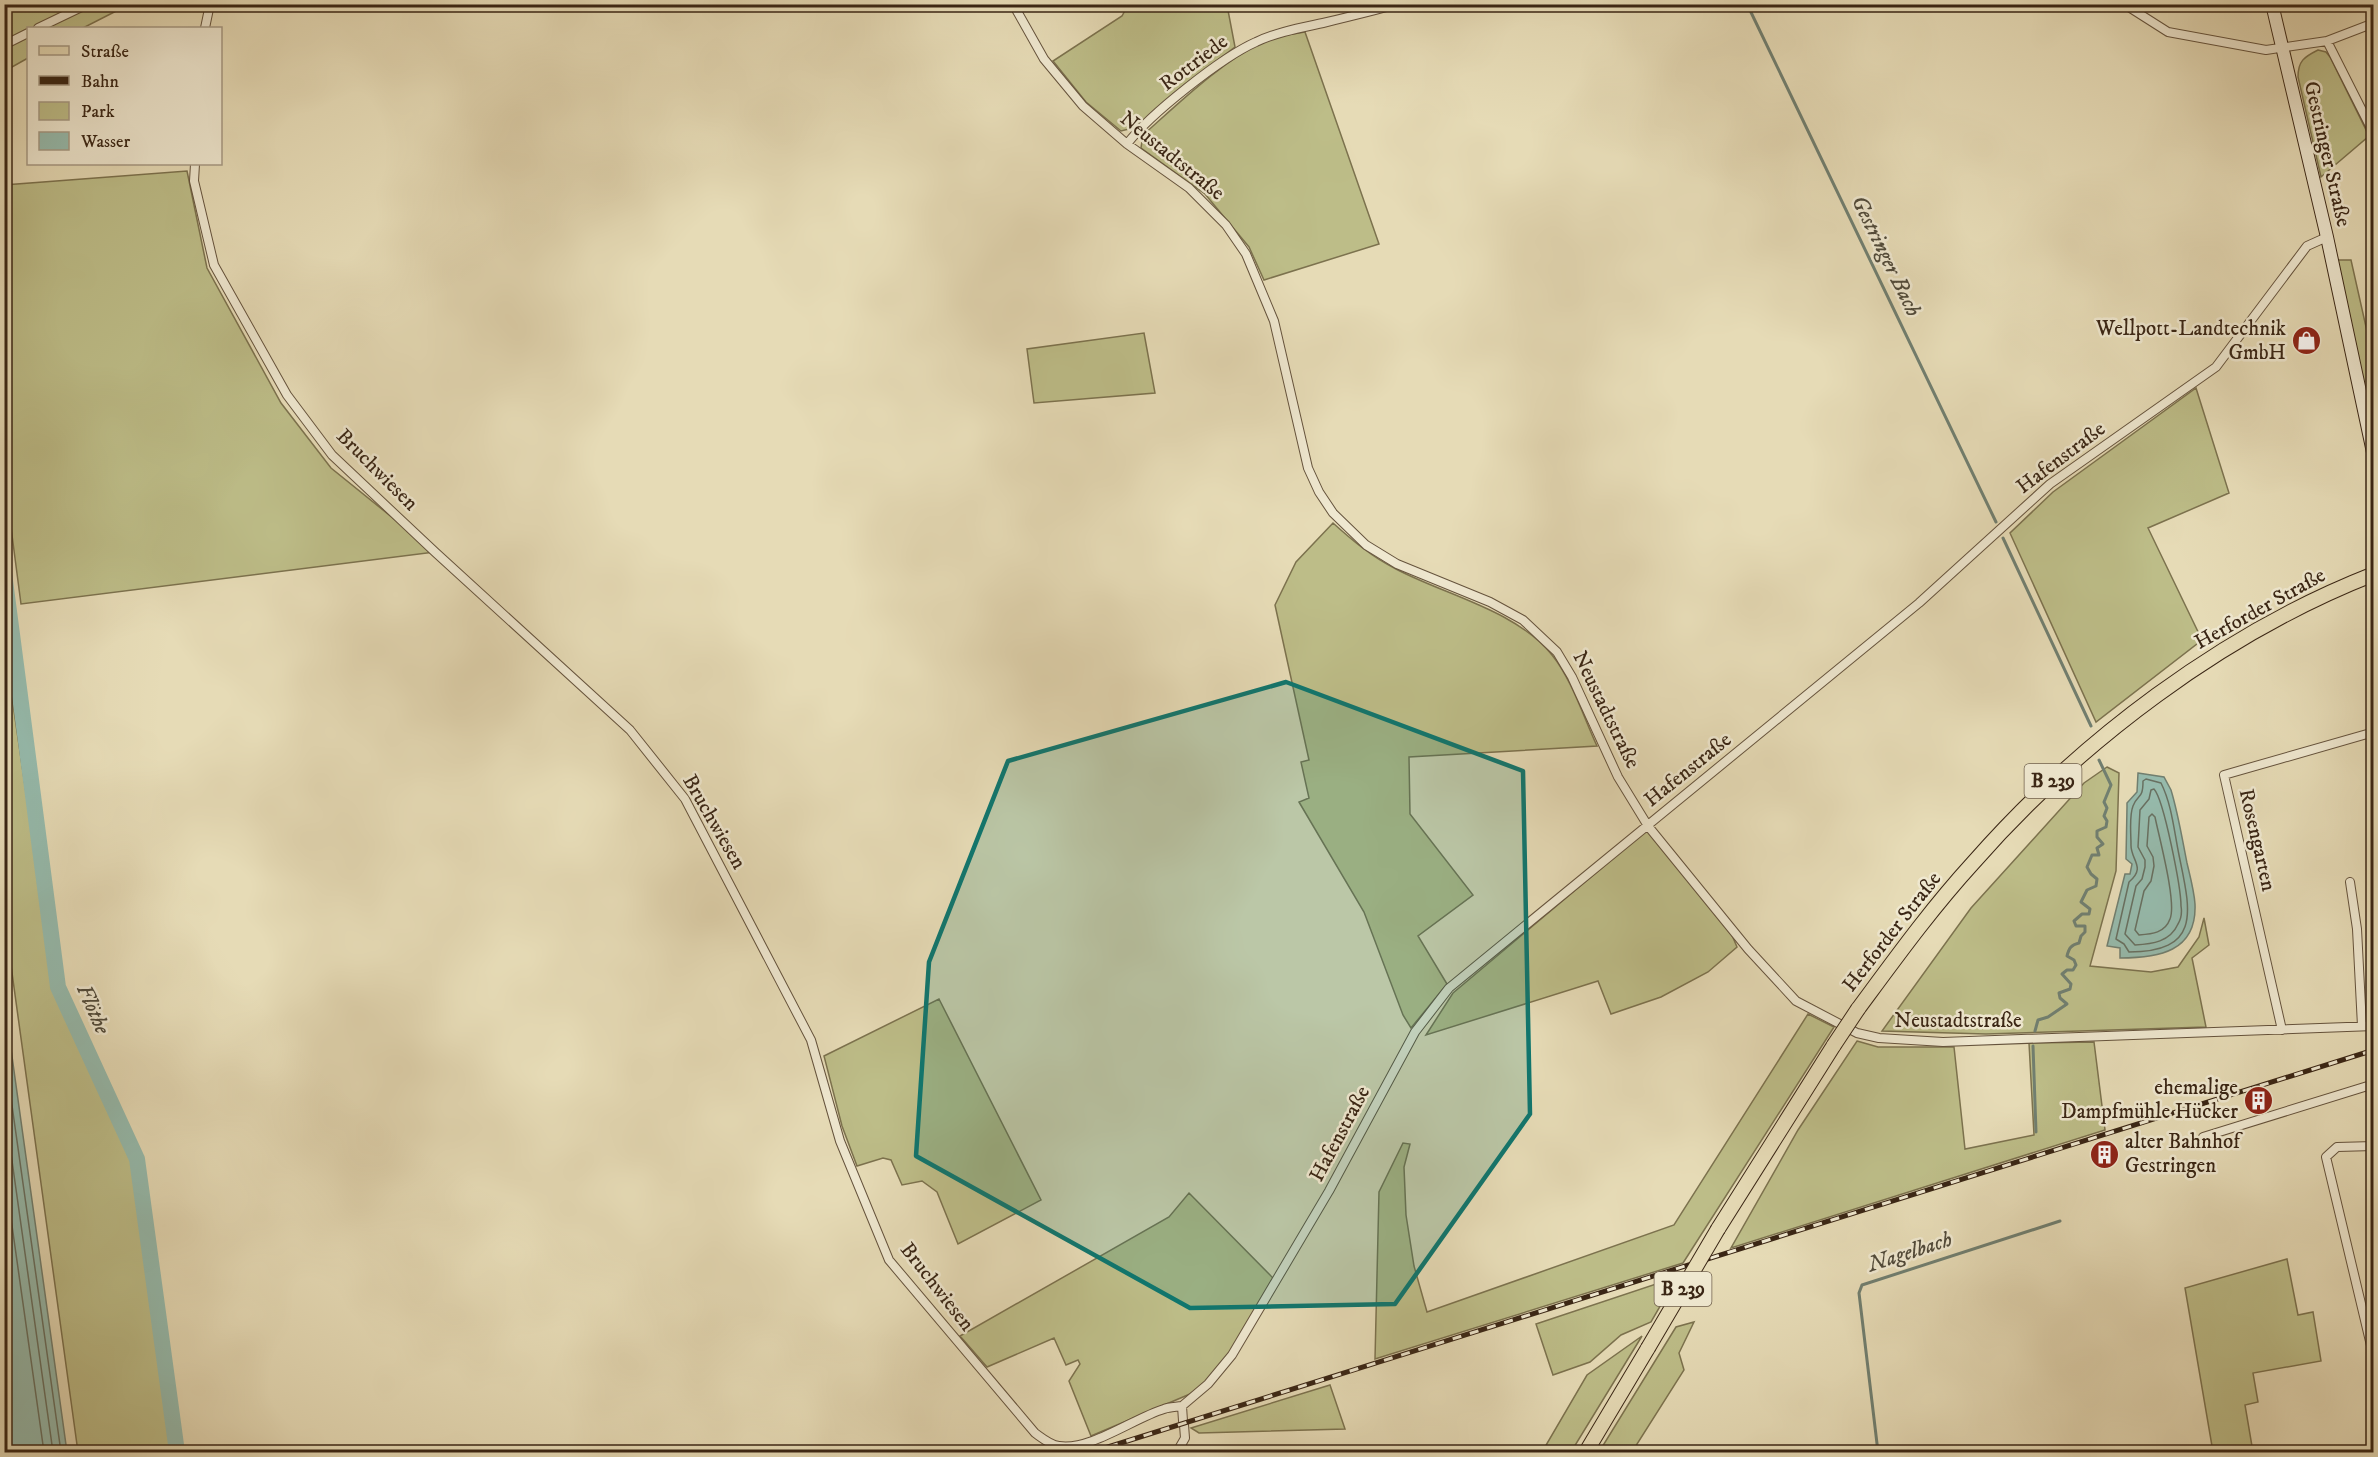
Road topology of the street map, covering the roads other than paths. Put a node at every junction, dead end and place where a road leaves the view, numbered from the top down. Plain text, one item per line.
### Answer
1 (88, 4) edge
2 (210, 4) edge
3 (1013, 4) edge
4 (1398, 4) edge
5 (2124, 4) edge
6 (2272, 4) edge
7 (2373, 23) edge
8 (40, 27) edge
9 (205, 27) edge
10 (27, 34) edge
11 (2327, 41) junction
12 (4, 45) edge
13 (2281, 48) junction
14 (2373, 134) edge
15 (1127, 144) junction
16 (195, 165) edge
17 (2326, 237) junction
18 (2373, 455) edge
19 (2373, 574) edge
20 (2373, 732) edge
21 (1648, 826) junction
22 (2350, 882) dead end
23 (2362, 1026) junction
24 (2373, 1026) edge
25 (2282, 1030) junction
26 (2373, 1084) edge
27 (2203, 1137) dead end
28 (2373, 1146) edge
29 (2373, 1358) edge
30 (1182, 1406) junction
31 (1177, 1452) edge
32 (1586, 1452) edge

1 - 8 street
2 - 9 street
3 - 15 street, Neustadtstraße
4 - 15 street, Rottriede
5 - 13 street
6 - 13 main road, Gestringer Straße
7 - 11 street
10 - 12 street
11 - 13 street
11 - 14 street
13 - 17 main road, Gestringer Straße
15 - 21 street, Neustadtstraße
16 - 30 street, Bruchwiesen
17 - 18 main road, Gestringer Straße
17 - 21 street, Hafenstraße
19 - 32 main road, Herforder Straße / B 239, bridge
20 - 25 street, Rosengarten
21 - 25 street, Neustadtstraße
21 - 30 street, Hafenstraße
22 - 23 street
23 - 24 street, Neustadtstraße
23 - 25 street, Neustadtstraße
26 - 27 street
28 - 29 street
30 - 31 street

